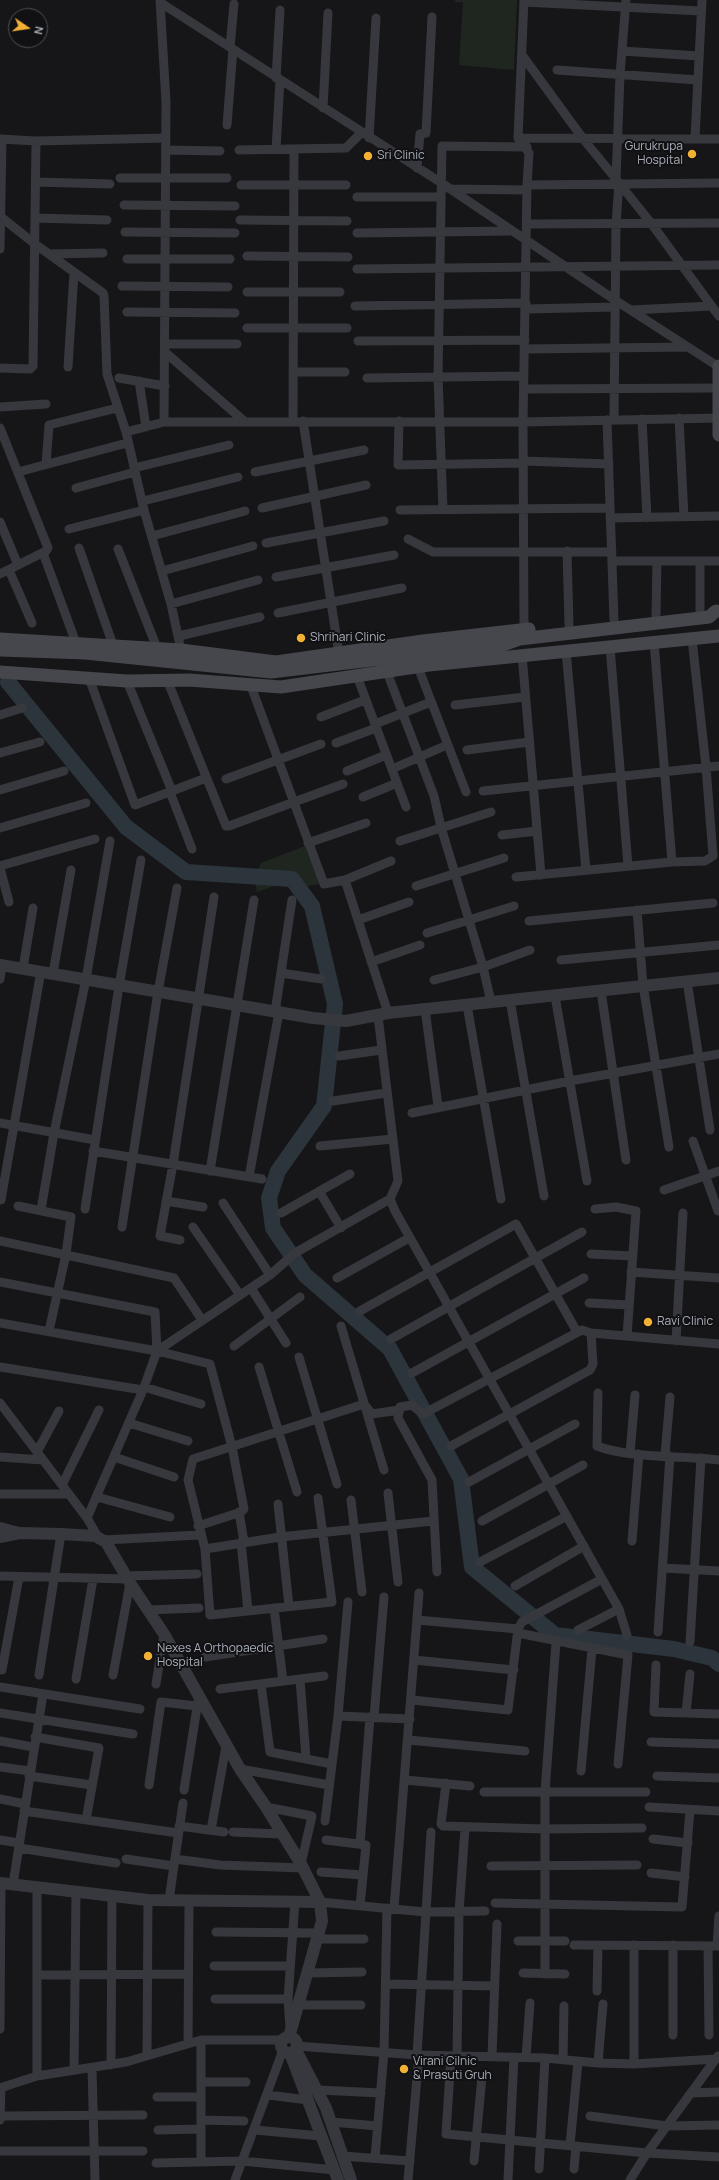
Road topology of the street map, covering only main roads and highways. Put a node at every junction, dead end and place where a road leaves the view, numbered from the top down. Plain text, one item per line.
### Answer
1 (719, 366) edge
2 (718, 388) edge
3 (719, 418) edge
4 (719, 435) edge
5 (718, 611) edge
6 (719, 635) edge
7 (0, 639) edge
8 (506, 644) junction
9 (0, 650) edge
10 (186, 650) junction
11 (190, 665) junction
12 (0, 672) edge
13 (189, 680) junction

1 - 2 main road
2 - 3 main road
3 - 4 main road
5 - 8 main road
5 - 10 main road
6 - 8 main road
6 - 13 main road
7 - 10 main road
8 - 11 main road
9 - 11 main road
10 - 11 main road
11 - 13 main road
12 - 13 main road

